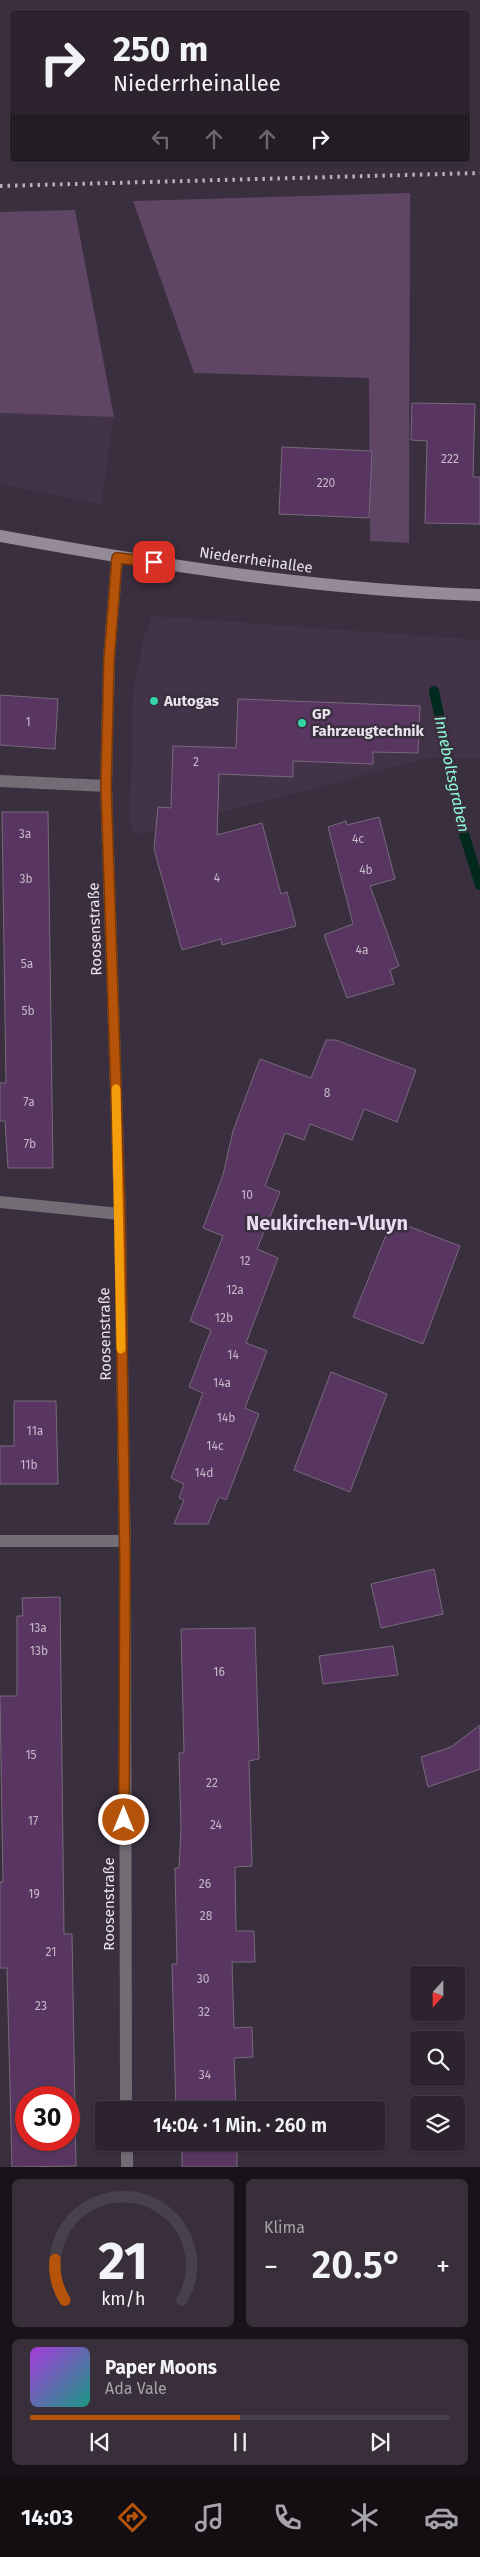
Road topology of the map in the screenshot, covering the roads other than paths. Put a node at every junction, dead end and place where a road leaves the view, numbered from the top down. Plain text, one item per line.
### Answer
1 (0, 536) edge
2 (117, 558) junction
3 (480, 595) edge
4 (0, 780) edge
5 (106, 786) junction
6 (0, 1202) edge
7 (120, 1214) junction
8 (0, 1541) edge
9 (123, 1541) junction
10 (126, 2101) edge
11 (127, 2151) edge
12 (127, 2167) edge

1 - 2 main road, Niederrheinallee
2 - 3 main road, Niederrheinallee
2 - 5 street, Roosenstraße
4 - 5 street
5 - 7 street, Roosenstraße
6 - 7 street
7 - 9 street, Roosenstraße
8 - 9 street
9 - 10 street, Roosenstraße
11 - 12 street

